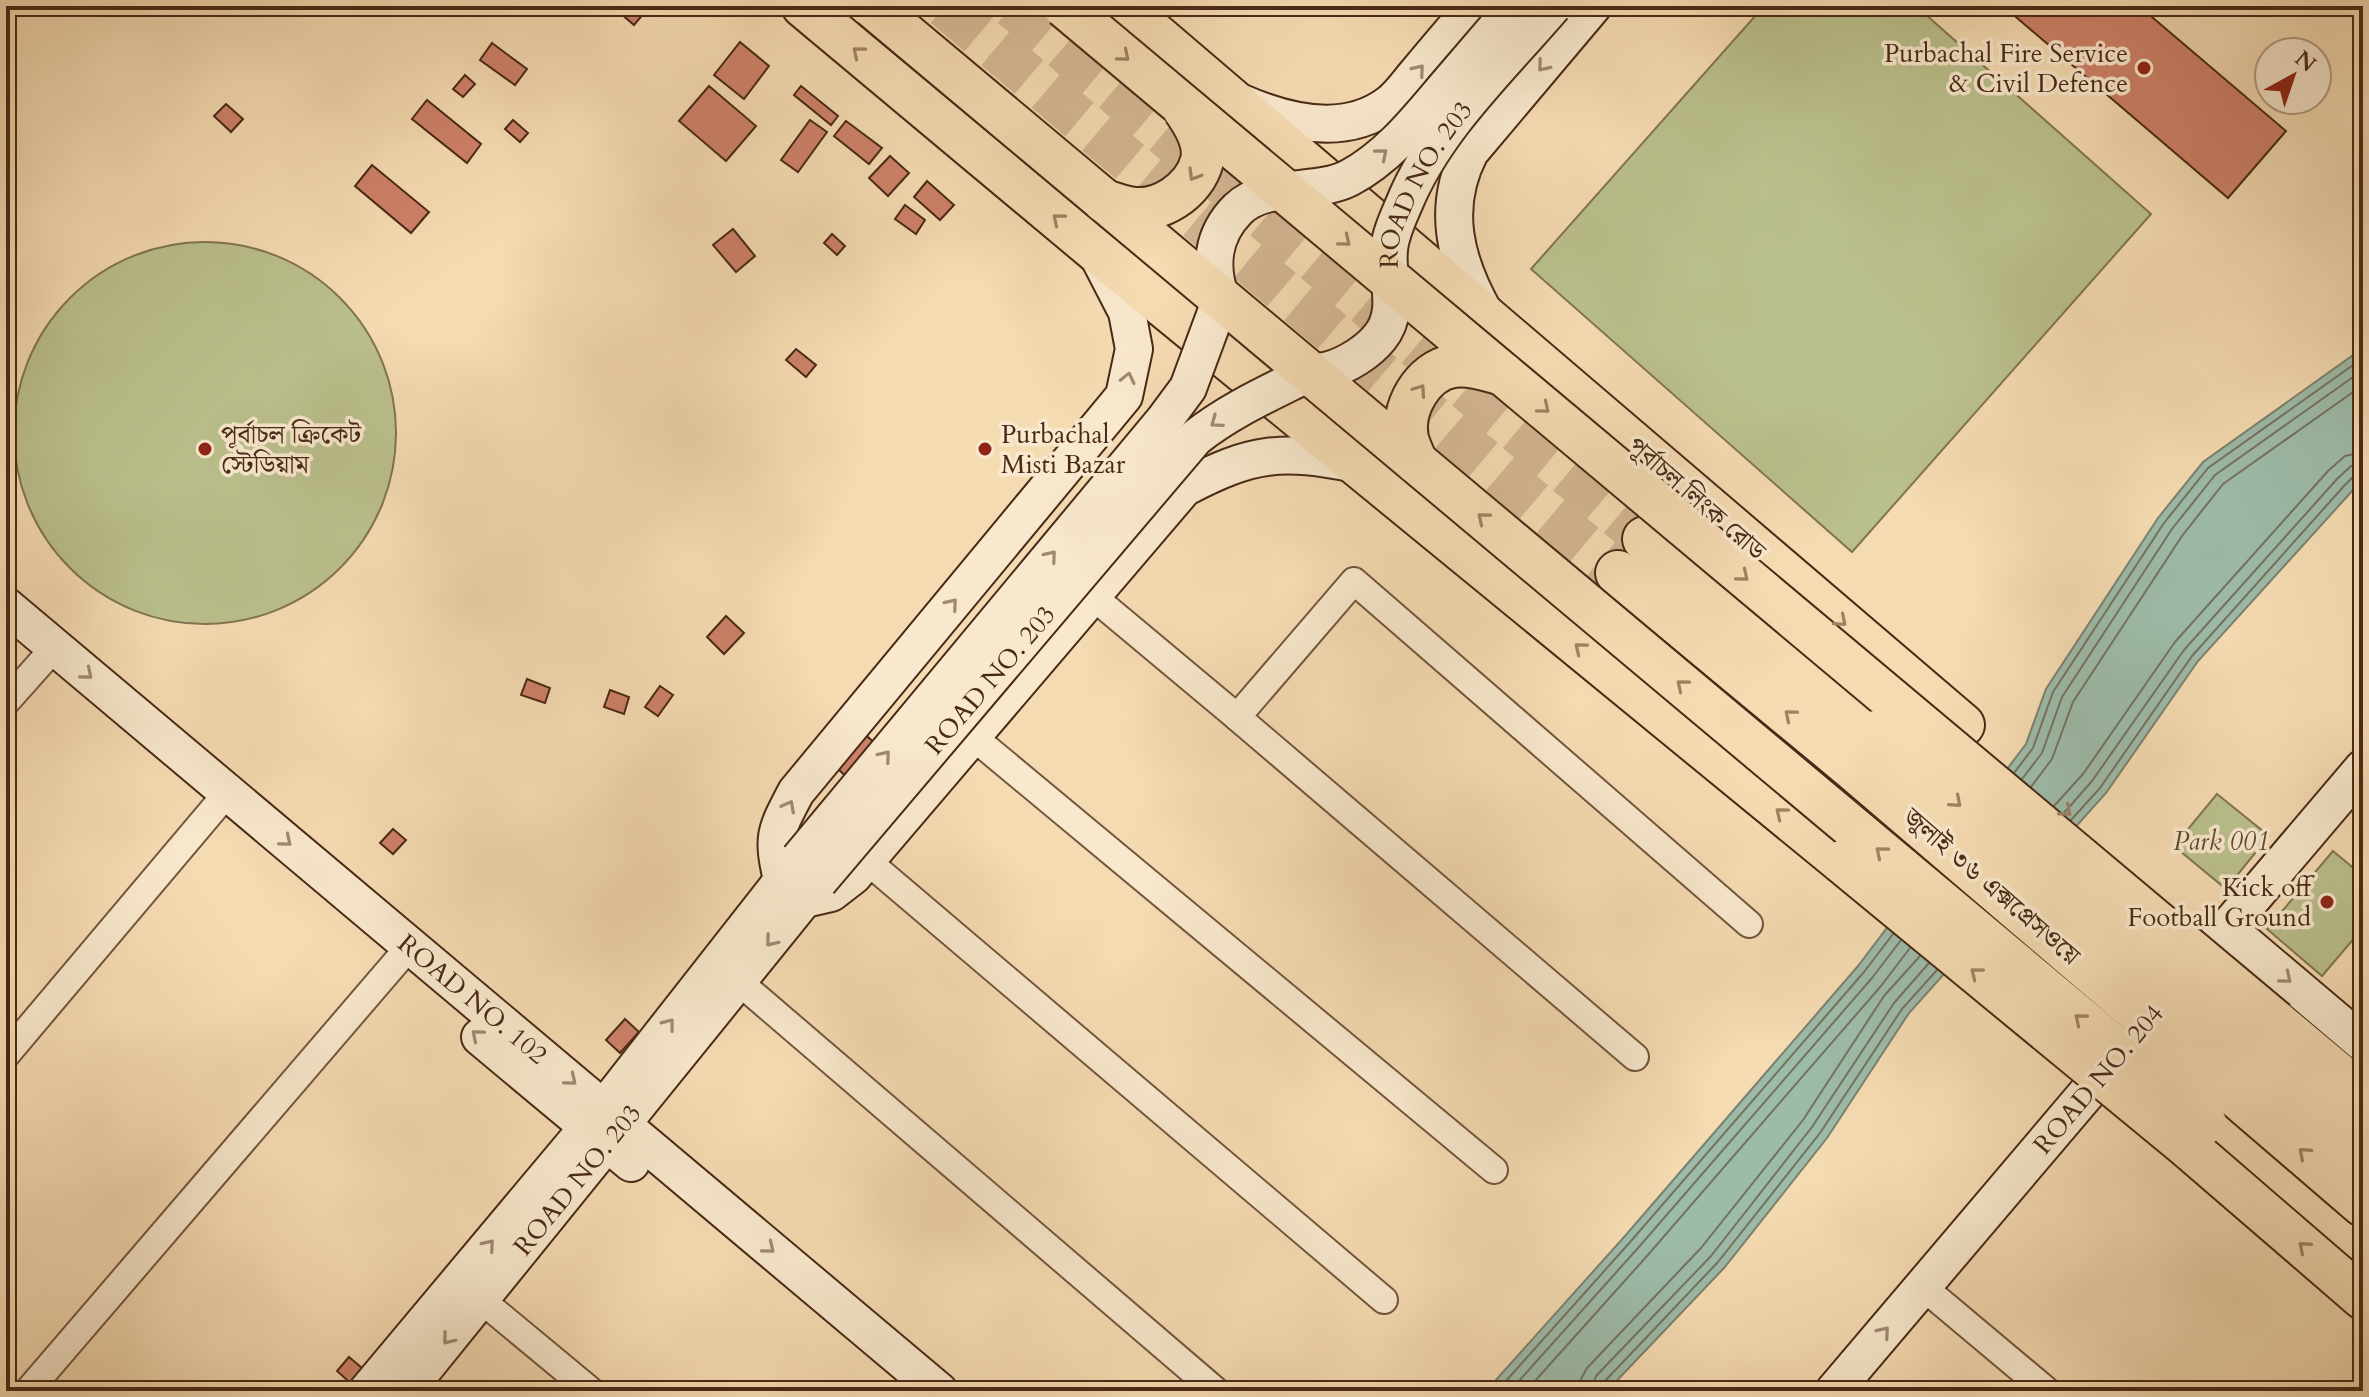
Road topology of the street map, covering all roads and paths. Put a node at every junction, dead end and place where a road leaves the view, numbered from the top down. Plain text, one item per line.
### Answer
1 (803, 6) edge
2 (872, 6) edge
3 (1064, 6) edge
4 (1122, 6) edge
5 (1474, 6) edge
6 (1515, 6) edge
7 (1553, 6) edge
8 (1593, 6) edge
9 (1226, 97) junction
10 (1182, 104) junction
11 (1286, 192) junction
12 (1104, 201) junction
13 (1095, 250) junction
14 (1387, 277) junction
15 (1221, 299) junction
16 (1487, 318) junction
17 (1310, 373) junction
18 (1503, 374) junction
19 (1416, 462) junction
20 (1356, 464) junction
21 (1645, 539) tunnel mouth
22 (1618, 573) tunnel mouth
23 (1091, 595) junction
24 (6, 606) edge
25 (6, 638) edge
26 (47, 656) junction
27 (6, 702) edge
28 (1237, 717) junction
29 (972, 736) junction
30 (1863, 749) junction
31 (2363, 768) edge
32 (219, 801) junction
33 (2363, 804) edge
34 (866, 860) junction
35 (801, 879) junction
36 (1749, 924) dead end
37 (2235, 935) junction
38 (401, 954) junction
39 (738, 981) junction
40 (2363, 1043) edge
41 (6, 1055) edge
42 (1635, 1057) dead end
43 (2234, 1074) junction
44 (2363, 1095) edge
45 (605, 1126) junction
46 (2363, 1148) edge
47 (1494, 1170) dead end
48 (2363, 1204) edge
49 (2363, 1259) edge
50 (1932, 1294) junction
51 (2363, 1298) edge
52 (480, 1299) junction
53 (1384, 1300) dead end
54 (28, 1391) edge
55 (367, 1391) edge
56 (406, 1391) edge
57 (591, 1391) edge
58 (902, 1391) edge
59 (939, 1391) edge
60 (1216, 1391) edge
61 (1834, 1391) edge
62 (1867, 1391) edge
63 (2047, 1391) edge

13 -> 1 main road
2 - 12 main road, bridge
3 -> 10 main road, bridge
4 - 9 main road, পূর্বাচল লিংক রোড
9 -> 5 street
11 -> 6 street, ROAD NO. 203, bridge
7 - 14 street, ROAD NO. 203, bridge
8 -> 16 street, ROAD NO. 203
9 - 16 main road, পূর্বাচল লিংক রোড
10 - 11 main road, bridge
10 -> 12 main road, bridge
11 -> 14 main road, bridge
11 - 15 street, ROAD NO. 203, bridge
12 - 15 main road, bridge
13 - 20 main road
35 -> 13 street
14 - 17 street, ROAD NO. 203, bridge
14 - 18 main road, bridge
15 - 17 main road, bridge
35 -> 15 street, ROAD NO. 203, bridge
16 -> 43 main road, পূর্বাচল লিংক রোড, bridge
17 - 19 main road, bridge
17 -> 35 street, ROAD NO. 203, bridge
19 -> 18 main road, bridge
18 -> 43 main road, bridge
43 -> 19 main road, bridge
20 - 23 street, ROAD NO. 203
43 -> 20 main road, bridge
21 - 30 highway, জুলাই ৩৬ এক্সপ্রেসওয়ে
30 -> 22 highway, জুলাই ৩৬ এক্সপ্রেসওয়ে
23 - 28 street
23 - 29 street, ROAD NO. 203
24 - 26 street, ROAD NO. 102
25 - 26 street, ROAD NO. 102
26 - 27 street
26 - 32 street, ROAD NO. 102
28 - 36 street
28 - 42 street
29 - 34 street, ROAD NO. 203
29 - 47 street
30 - 43 highway, জুলাই ৩৬ এক্সপ্রেসওয়ে, bridge
31 - 37 street, ROAD NO. 204
32 - 38 street, ROAD NO. 102
32 - 41 street
33 - 37 street, ROAD NO. 204
34 - 35 street, ROAD NO. 203
34 - 53 street
35 -> 39 street, ROAD NO. 203
45 -> 35 street, ROAD NO. 203
37 -> 40 street
37 - 50 street, ROAD NO. 204
38 - 45 street, ROAD NO. 102
38 - 54 street
39 - 45 street, ROAD NO. 203
39 - 60 street
43 - 44 main road, পূর্বাচল লিংক রোড
43 - 46 highway, জুলাই ৩৬ এক্সপ্রেসওয়ে
48 -> 43 highway, জুলাই ৩৬ এক্সপ্রেসওয়ে
43 - 49 main road
51 -> 43 main road
45 - 52 street, ROAD NO. 203
55 -> 45 street
45 - 58 street, ROAD NO. 102
45 -> 59 street, ROAD NO. 102
61 -> 50 street, ROAD NO. 204
50 - 62 street, ROAD NO. 204
50 - 63 street
52 -> 56 street, ROAD NO. 203
52 - 57 street

